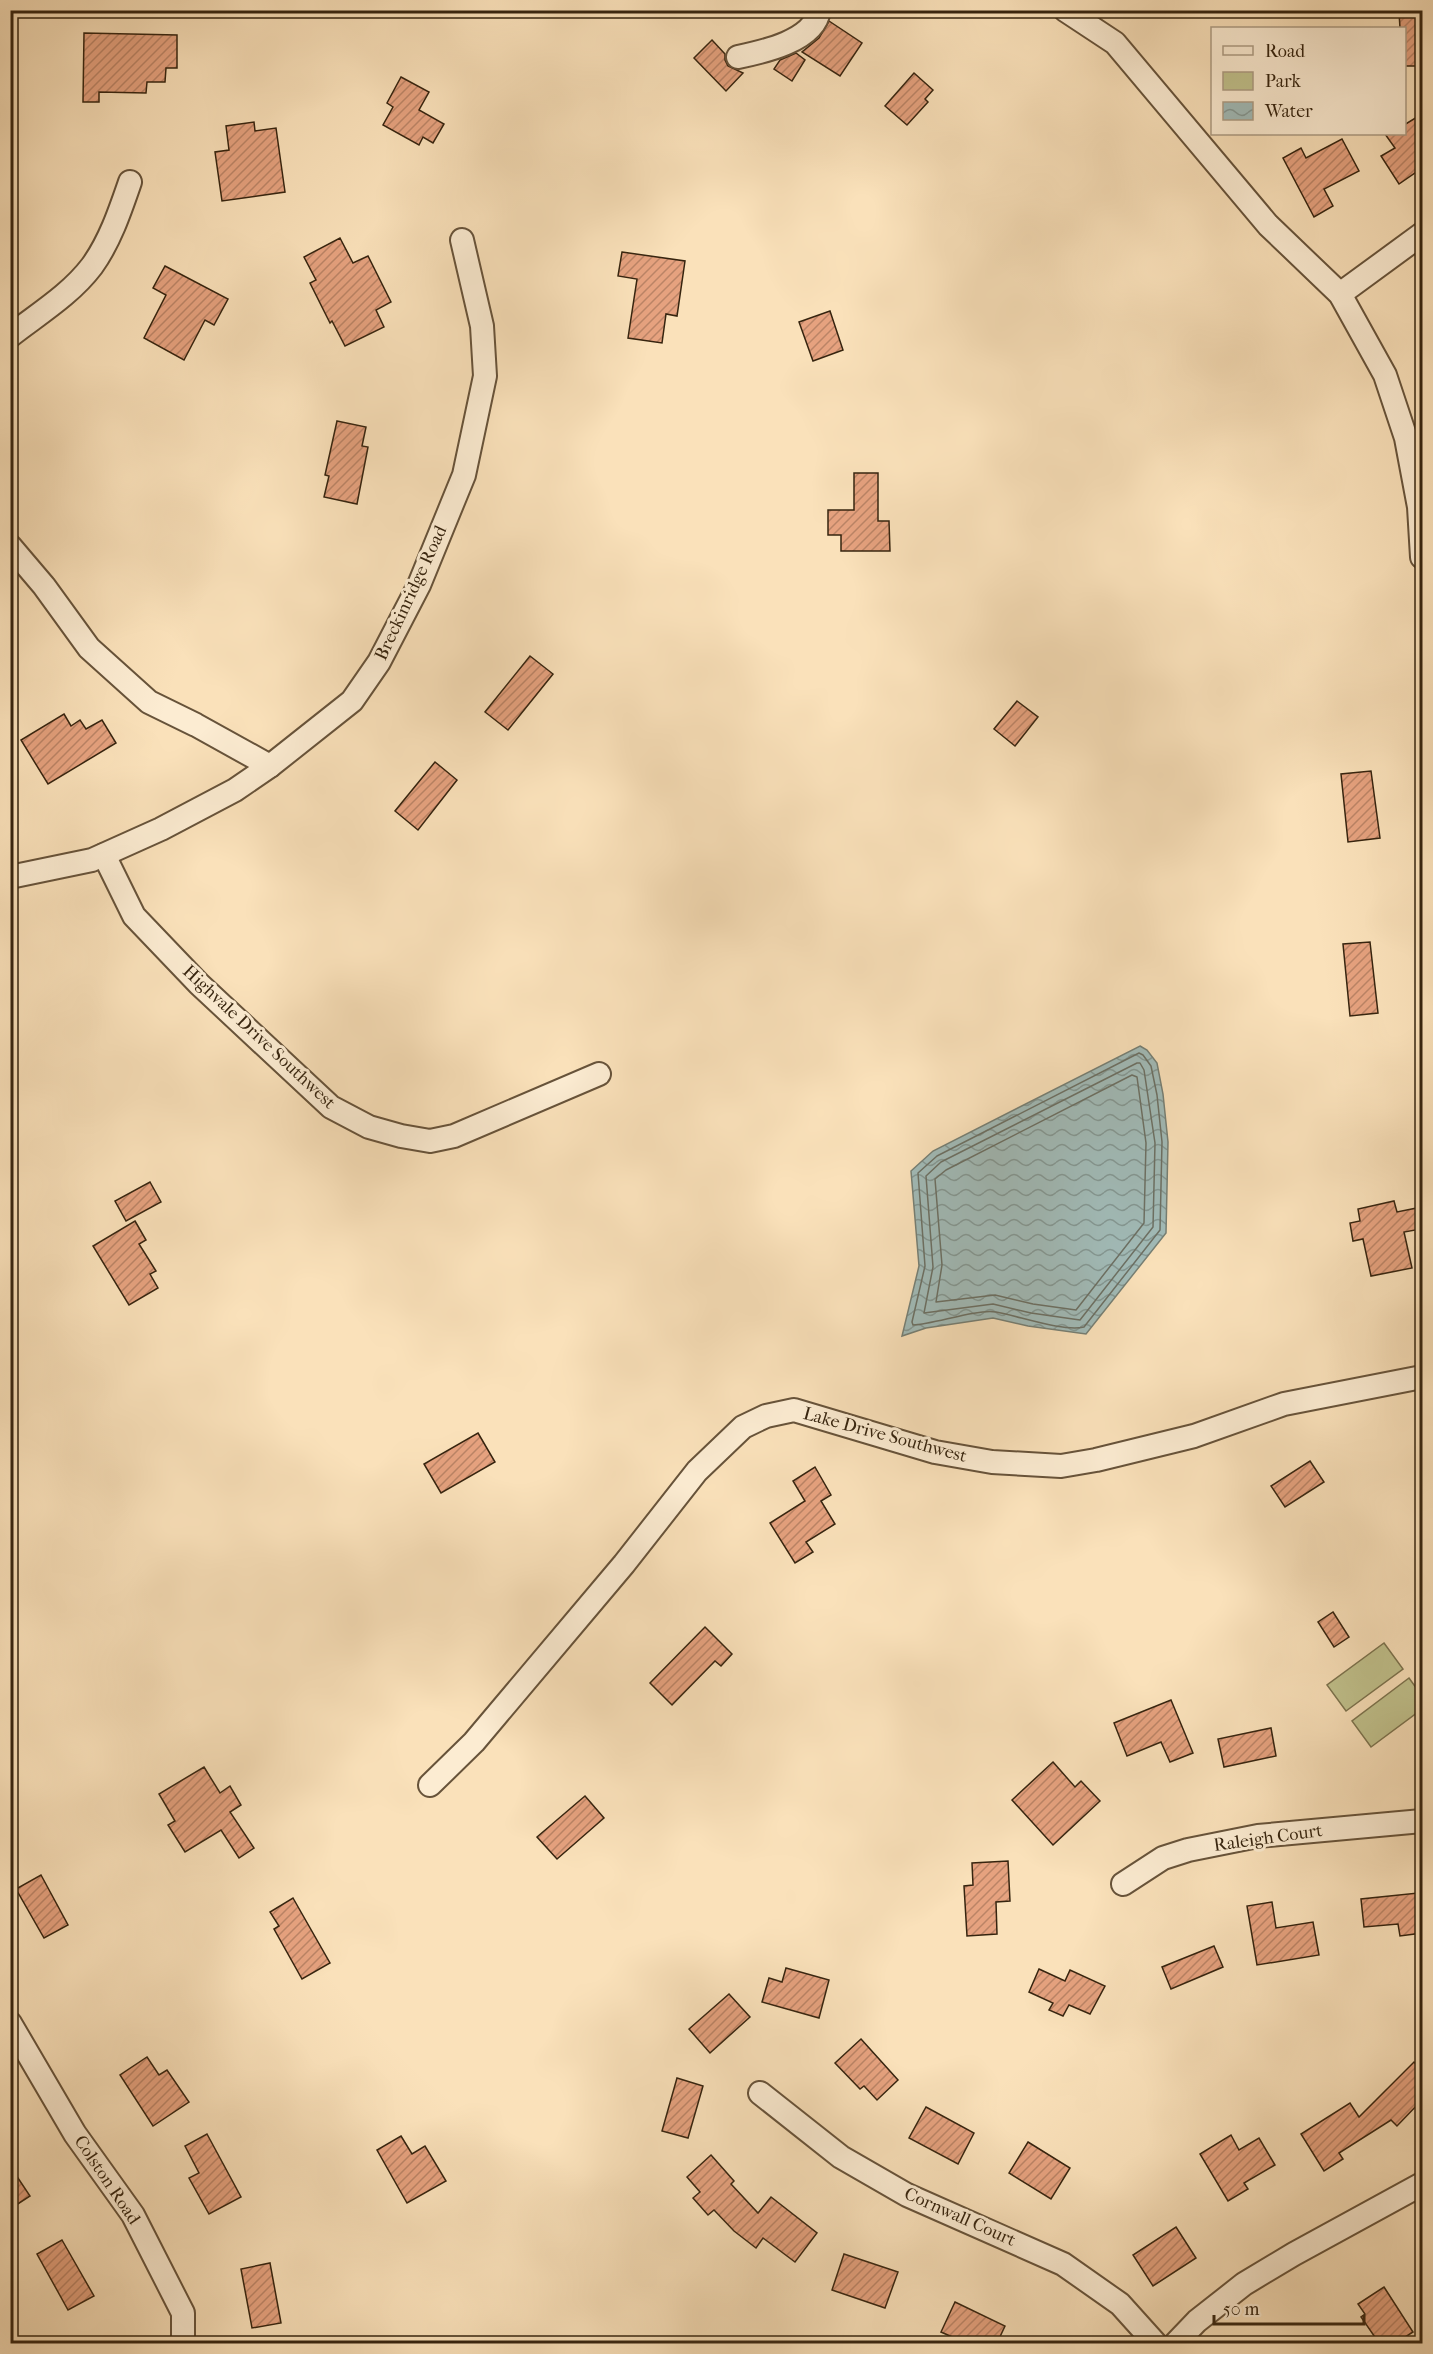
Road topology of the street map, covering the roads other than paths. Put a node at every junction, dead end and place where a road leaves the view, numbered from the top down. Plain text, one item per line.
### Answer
1 (819, 10) edge
2 (1065, 10) edge
3 (738, 57) dead end
4 (130, 182) dead end
5 (1422, 234) edge
6 (462, 240) dead end
7 (1340, 294) junction
8 (10, 336) edge
9 (10, 546) edge
10 (1422, 557) edge
11 (270, 766) junction
12 (104, 855) junction
13 (10, 878) edge
14 (599, 1074) dead end
15 (1422, 1377) edge
16 (430, 1785) dead end
17 (1422, 1821) edge
18 (1123, 1884) dead end
19 (10, 2023) edge
20 (760, 2093) dead end
21 (1421, 2189) edge
22 (183, 2343) edge
23 (1156, 2343) edge
24 (1174, 2343) edge

1 - 3 street
2 - 7 street
4 - 8 street
5 - 7 street
6 - 11 street, Breckinridge Road
7 - 10 street
9 - 11 street
11 - 12 street, Breckinridge Road
12 - 13 street, Breckinridge Road
12 - 14 street, Highvale Drive Southwest
15 - 16 street, Lake Drive Southwest
17 - 18 street, Raleigh Court
19 - 22 street, Colston Road
20 - 23 street, Cornwall Court
21 - 24 street

